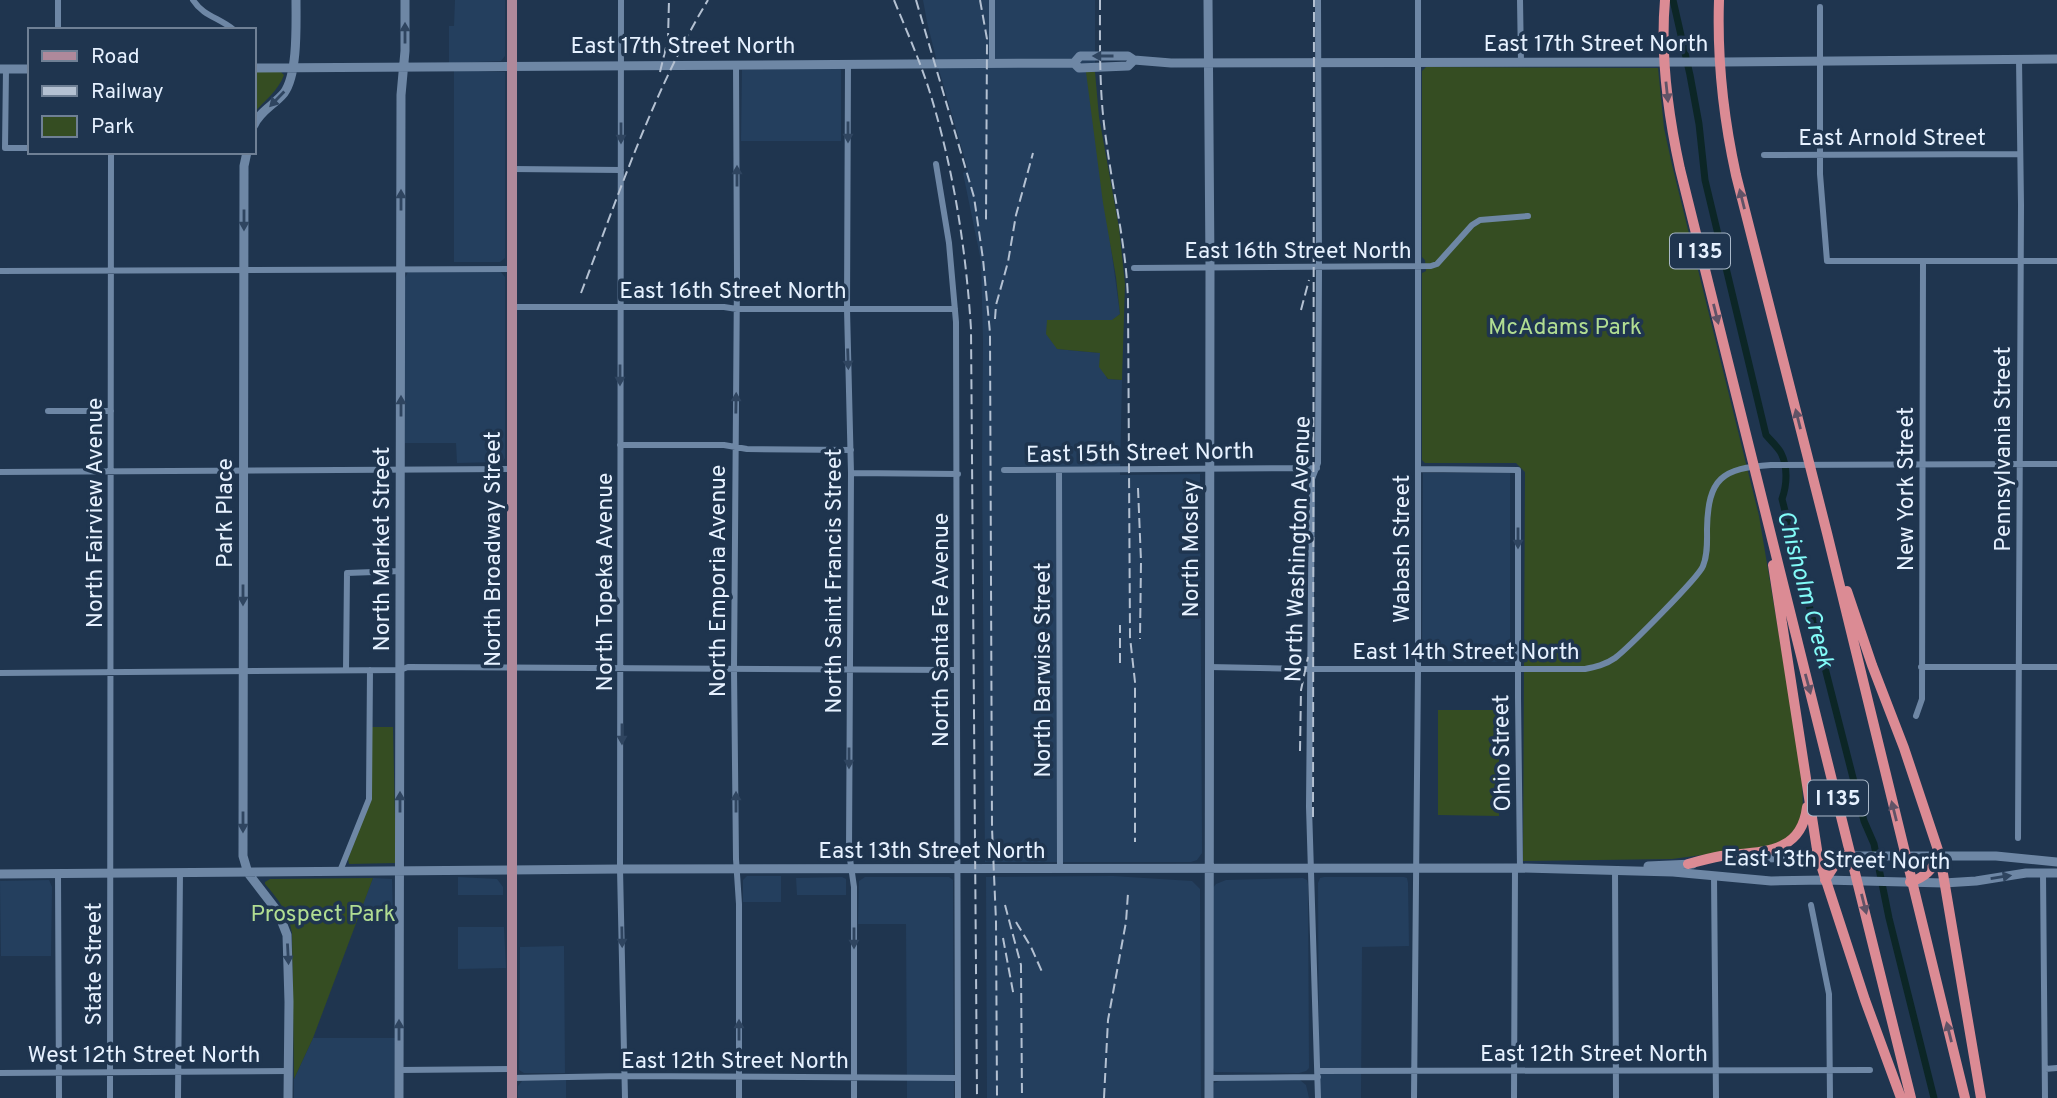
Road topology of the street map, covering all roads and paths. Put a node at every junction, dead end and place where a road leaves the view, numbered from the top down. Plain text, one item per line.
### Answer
1 (58, 0) edge
2 (192, 0) edge
3 (296, 0) edge
4 (405, 0) edge
5 (512, 0) edge
6 (621, 0) edge
7 (992, 0) edge
8 (1208, 0) edge
9 (1318, 0) edge
10 (1418, 0) edge
11 (1520, 0) edge
12 (1665, 0) edge
13 (1719, 0) edge
14 (1820, 7) dead end
15 (58, 28) edge
16 (232, 28) edge
17 (2019, 59) junction
18 (2057, 59) edge
19 (1820, 61) junction
20 (1418, 62) junction
21 (1521, 62) junction
22 (848, 63) junction
23 (1209, 63) junction
24 (1317, 63) junction
25 (736, 64) junction
26 (992, 64) junction
27 (622, 65) junction
28 (403, 66) junction
29 (512, 66) junction
30 (292, 67) junction
31 (256, 68) edge
32 (3, 69) edge
33 (28, 69) edge
34 (256, 120) edge
35 (28, 148) edge
36 (111, 154) edge
37 (247, 154) edge
38 (2020, 154) junction
39 (1764, 155) dead end
40 (1820, 155) junction
41 (936, 164) dead end
42 (512, 169) junction
43 (621, 170) junction
44 (1528, 216) dead end
45 (2057, 261) edge
46 (1923, 262) junction
47 (2021, 262) junction
48 (1418, 267) junction
49 (401, 268) junction
50 (1133, 268) dead end
51 (1210, 268) junction
52 (1319, 268) junction
53 (244, 269) junction
54 (512, 269) junction
55 (111, 270) junction
56 (0, 271) edge
57 (620, 306) junction
58 (512, 307) junction
59 (737, 309) junction
60 (847, 309) junction
61 (955, 309) junction
62 (48, 411) dead end
63 (111, 411) junction
64 (620, 445) junction
65 (735, 446) junction
66 (851, 450) junction
67 (2057, 464) edge
68 (1922, 465) junction
69 (2020, 465) junction
70 (1317, 468) junction
71 (401, 469) junction
72 (512, 469) junction
73 (1210, 469) junction
74 (1419, 469) junction
75 (244, 470) junction
76 (1004, 470) dead end
77 (111, 471) junction
78 (1059, 471) junction
79 (0, 472) edge
80 (851, 473) junction
81 (958, 474) junction
82 (1762, 498) junction
83 (1827, 533) junction
84 (401, 571) junction
85 (511, 666) junction
86 (1209, 667) junction
87 (1921, 667) junction
88 (2019, 667) junction
89 (2057, 667) edge
90 (622, 668) junction
91 (1418, 668) junction
92 (1518, 668) junction
93 (734, 669) junction
94 (1311, 669) junction
95 (346, 670) junction
96 (370, 670) junction
97 (400, 670) junction
98 (957, 670) junction
99 (243, 671) junction
100 (850, 671) junction
101 (112, 672) junction
102 (0, 673) edge
103 (1916, 716) dead end
104 (1809, 794) junction
105 (2018, 838) dead end
106 (1818, 856) junction
107 (1846, 856) junction
108 (1940, 856) junction
109 (2057, 862) edge
110 (1688, 864) junction
111 (1518, 868) junction
112 (620, 869) junction
113 (1060, 869) junction
114 (1209, 869) junction
115 (1310, 869) junction
116 (1415, 869) junction
117 (512, 870) junction
118 (738, 870) junction
119 (851, 870) junction
120 (958, 870) junction
121 (1615, 870) junction
122 (340, 871) junction
123 (400, 871) junction
124 (180, 872) junction
125 (58, 873) junction
126 (112, 873) junction
127 (248, 873) junction
128 (2043, 873) junction
129 (2057, 873) edge
130 (0, 874) edge
131 (1714, 876) junction
132 (1825, 880) junction
133 (1910, 882) junction
134 (1944, 883) junction
135 (1811, 905) dead end
136 (2045, 1069) junction
137 (2057, 1069) edge
138 (399, 1070) junction
139 (1616, 1070) junction
140 (1716, 1070) junction
141 (1829, 1070) junction
142 (1870, 1070) dead end
143 (288, 1071) junction
144 (1414, 1071) junction
145 (1514, 1071) junction
146 (59, 1072) junction
147 (110, 1072) junction
148 (178, 1072) junction
149 (0, 1073) edge
150 (512, 1073) junction
151 (1319, 1074) junction
152 (624, 1076) junction
153 (739, 1077) junction
154 (854, 1078) junction
155 (958, 1078) junction
156 (1208, 1078) junction
157 (59, 1098) edge
158 (110, 1098) edge
159 (178, 1098) edge
160 (288, 1098) edge
161 (399, 1098) edge
162 (512, 1098) edge
163 (625, 1098) edge
164 (739, 1098) edge
165 (854, 1098) edge
166 (958, 1098) edge
167 (1209, 1098) edge
168 (1318, 1098) edge
169 (1414, 1098) edge
170 (1514, 1098) edge
171 (1616, 1098) edge
172 (1716, 1098) edge
173 (1829, 1098) edge
174 (1901, 1098) edge
175 (1912, 1098) edge
176 (1965, 1098) edge
177 (1980, 1098) edge
178 (2045, 1098) edge

1 - 15 street
2 - 16 street
3 - 30 street
28 -> 4 street, North Market Street
5 - 29 main road, North Broadway Street
6 - 27 street, North Topeka Avenue
7 - 26 street
8 - 23 street, North Mosley
9 - 24 street, North Washington Avenue
10 - 20 street, Wabash Street
11 - 21 street
12 -> 82 highway, I 135
83 -> 13 highway, I 135
14 - 19 street
17 - 18 street, East 17th Street North
17 - 19 street, East 17th Street North
17 - 38 street, Pennsylvania Street
19 - 21 street, East 17th Street North
19 - 40 street
20 - 21 street, East 17th Street North
20 - 24 street, East 17th Street North
20 - 48 street, Wabash Street
22 - 25 street, East 17th Street North
22 - 26 street, East 17th Street North
22 -> 60 street, North Saint Francis Street
23 - 24 street, East 17th Street North
23 - 26 street, East 17th Street North
23 - 51 street, North Mosley
24 - 52 street, North Washington Avenue
25 - 27 street, East 17th Street North
59 -> 25 street, North Emporia Avenue
27 - 29 street, East 17th Street North
27 -> 43 street, North Topeka Avenue
28 - 29 street, East 17th Street North
28 - 30 street, East 17th Street North
49 -> 28 street, North Market Street
29 - 42 main road, North Broadway Street
30 - 31 street, East 17th Street North
30 -> 34 street
32 - 33 street
32 - 35 street
36 - 55 street, North Fairview Avenue
37 -> 53 street, Park Place
38 - 40 street, East Arnold Street
38 - 47 street, Pennsylvania Street
39 - 40 street, East Arnold Street
40 - 46 street
41 - 61 street, North Santa Fe Avenue
42 - 43 street
42 - 54 main road, North Broadway Street
43 - 57 street, North Topeka Avenue
44 - 48 street, East 16th Street North
45 - 47 street
46 - 47 street
46 - 68 street, New York Street
47 - 69 street, Pennsylvania Street
48 - 52 street, East 16th Street North
48 - 74 street, Wabash Street
49 - 53 street
49 - 54 street
71 -> 49 street, North Market Street
50 - 51 street, East 16th Street North
51 - 52 street, East 16th Street North
51 - 73 street, North Mosley
52 - 70 street, North Washington Avenue
53 - 55 street
53 - 75 street, Park Place
54 - 58 main road, North Broadway Street
55 - 56 street
55 - 63 street, North Fairview Avenue
57 - 58 street, East 16th Street North
57 - 59 street, East 16th Street North
57 -> 64 street, North Topeka Avenue
58 - 72 main road, North Broadway Street
59 - 60 street, East 16th Street North
65 -> 59 street, North Emporia Avenue
60 - 61 street, East 16th Street North
60 -> 66 street, North Saint Francis Street
61 - 81 street, North Santa Fe Avenue
62 - 63 street
63 - 77 street, North Fairview Avenue
64 - 65 street
64 - 90 street, North Topeka Avenue
65 - 66 street
65 - 93 street, North Emporia Avenue
66 - 80 street, North Saint Francis Street
67 - 69 street
68 - 69 street
68 - 87 street, New York Street
68 - 92 street, East 14th Street North
69 - 88 street, Pennsylvania Street
70 - 73 street, East 15th Street North
70 - 94 street, North Washington Avenue
71 - 72 street
71 - 75 street
71 - 84 street, North Market Street
72 - 85 main road, North Broadway Street
73 - 78 street, East 15th Street North
73 - 86 street, North Mosley
74 - 91 street, Wabash Street
74 -> 92 street, Ohio Street
75 - 77 street
75 -> 99 street, Park Place
76 - 78 street, East 15th Street North
77 - 79 street
77 - 101 street, North Fairview Avenue
78 - 113 street, North Barwise Street
80 - 81 street
80 - 100 street, North Saint Francis Street
81 - 98 street, North Santa Fe Avenue
82 - 104 highway
82 -> 175 highway, I 135
83 - 108 highway
176 -> 83 highway, I 135
84 - 95 street
84 - 97 street, North Market Street
85 - 90 street
85 - 97 street
85 - 117 main road, North Broadway Street
86 - 94 street, East 14th Street North
86 - 114 street, North Mosley
87 - 88 street
87 - 103 street, New York Street
88 - 89 street
88 - 105 street, Pennsylvania Street
90 - 93 street
90 -> 112 street, North Topeka Avenue
91 - 92 street, East 14th Street North
91 - 94 street, East 14th Street North
91 - 116 street, Wabash Street
92 - 111 street, Ohio Street
93 - 100 street
118 -> 93 street, North Emporia Avenue
94 - 115 street, North Washington Avenue
95 - 96 street
95 - 99 street
96 - 97 street
96 - 122 street
123 -> 97 street, North Market Street
98 - 100 street
98 - 120 street, North Santa Fe Avenue
99 - 101 street
99 -> 127 street, Park Place
100 -> 119 street, North Saint Francis Street
101 - 102 street
101 - 126 street, North Fairview Avenue
104 - 106 highway
104 - 110 highway
106 - 107 street, East 13th Street North
106 - 110 street, East 13th Street North
106 - 132 highway
107 - 108 street, East 13th Street North
107 - 132 highway
108 - 109 street, East 13th Street North
108 - 133 highway
108 - 134 highway
110 - 121 street, East 13th Street North
111 - 116 street, East 13th Street North
111 - 121 street, East 13th Street North
111 - 145 street, Ohio Street
112 - 117 street, East 13th Street North
112 - 118 street, East 13th Street North
112 -> 152 street, North Topeka Avenue
113 - 114 street, East 13th Street North
113 - 120 street, East 13th Street North
114 - 115 street, East 13th Street North
114 - 156 street, North Mosley
115 - 116 street, East 13th Street North
115 - 151 street, North Washington Avenue
116 - 144 street, Wabash Street
117 - 123 street, East 13th Street North
117 - 150 main road, North Broadway Street
118 - 119 street, East 13th Street North
153 -> 118 street, North Emporia Avenue
119 - 120 street, East 13th Street North
119 -> 154 street, North Saint Francis Street
120 - 155 street, North Santa Fe Avenue
121 - 131 street, East 13th Street North
121 - 139 street
122 - 123 street, East 13th Street North
122 - 127 street, East 13th Street North
138 -> 123 street, North Market Street
124 - 126 street, East 13th Street North
124 - 127 street, East 13th Street North
124 - 148 street
125 - 126 street, East 13th Street North
125 - 130 street, East 13th Street North
125 - 146 street
126 - 147 street, State Street
127 -> 143 street
128 - 129 street, East 13th Street North
134 -> 128 street, East 13th Street North
128 - 136 street
131 - 132 street, East 13th Street North
131 - 140 street
132 - 133 street, East 13th Street North
132 - 174 highway
133 - 134 street, East 13th Street North
134 - 177 highway
135 - 141 street
136 - 137 street
136 - 178 street
138 - 150 street, East 12th Street North
138 - 161 street, North Market Street
139 - 140 street, East 12th Street North
139 - 145 street, East 12th Street North
139 - 171 street
140 - 141 street, East 12th Street North
140 - 172 street
141 - 142 street, East 12th Street North
141 - 173 street
143 - 148 street, West 12th Street North
143 - 160 street
144 - 145 street, East 12th Street North
144 - 151 street, East 12th Street North
144 - 169 street, Wabash Street
145 - 170 street, Ohio Street
146 - 147 street, West 12th Street North
146 - 149 street, West 12th Street North
146 - 157 street
147 - 148 street, West 12th Street North
147 - 158 street, State Street
148 - 159 street
150 - 152 street, East 12th Street North
150 - 162 main road, North Broadway Street
151 - 156 street, East 12th Street North
151 - 168 street, North Washington Avenue
152 - 153 street, East 12th Street North
152 - 163 street, North Topeka Avenue
153 - 154 street, East 12th Street North
153 - 164 street, North Emporia Avenue
154 - 155 street, East 12th Street North
154 - 165 street, North Saint Francis Street
155 - 166 street, North Santa Fe Avenue
156 - 167 street, North Mosley

